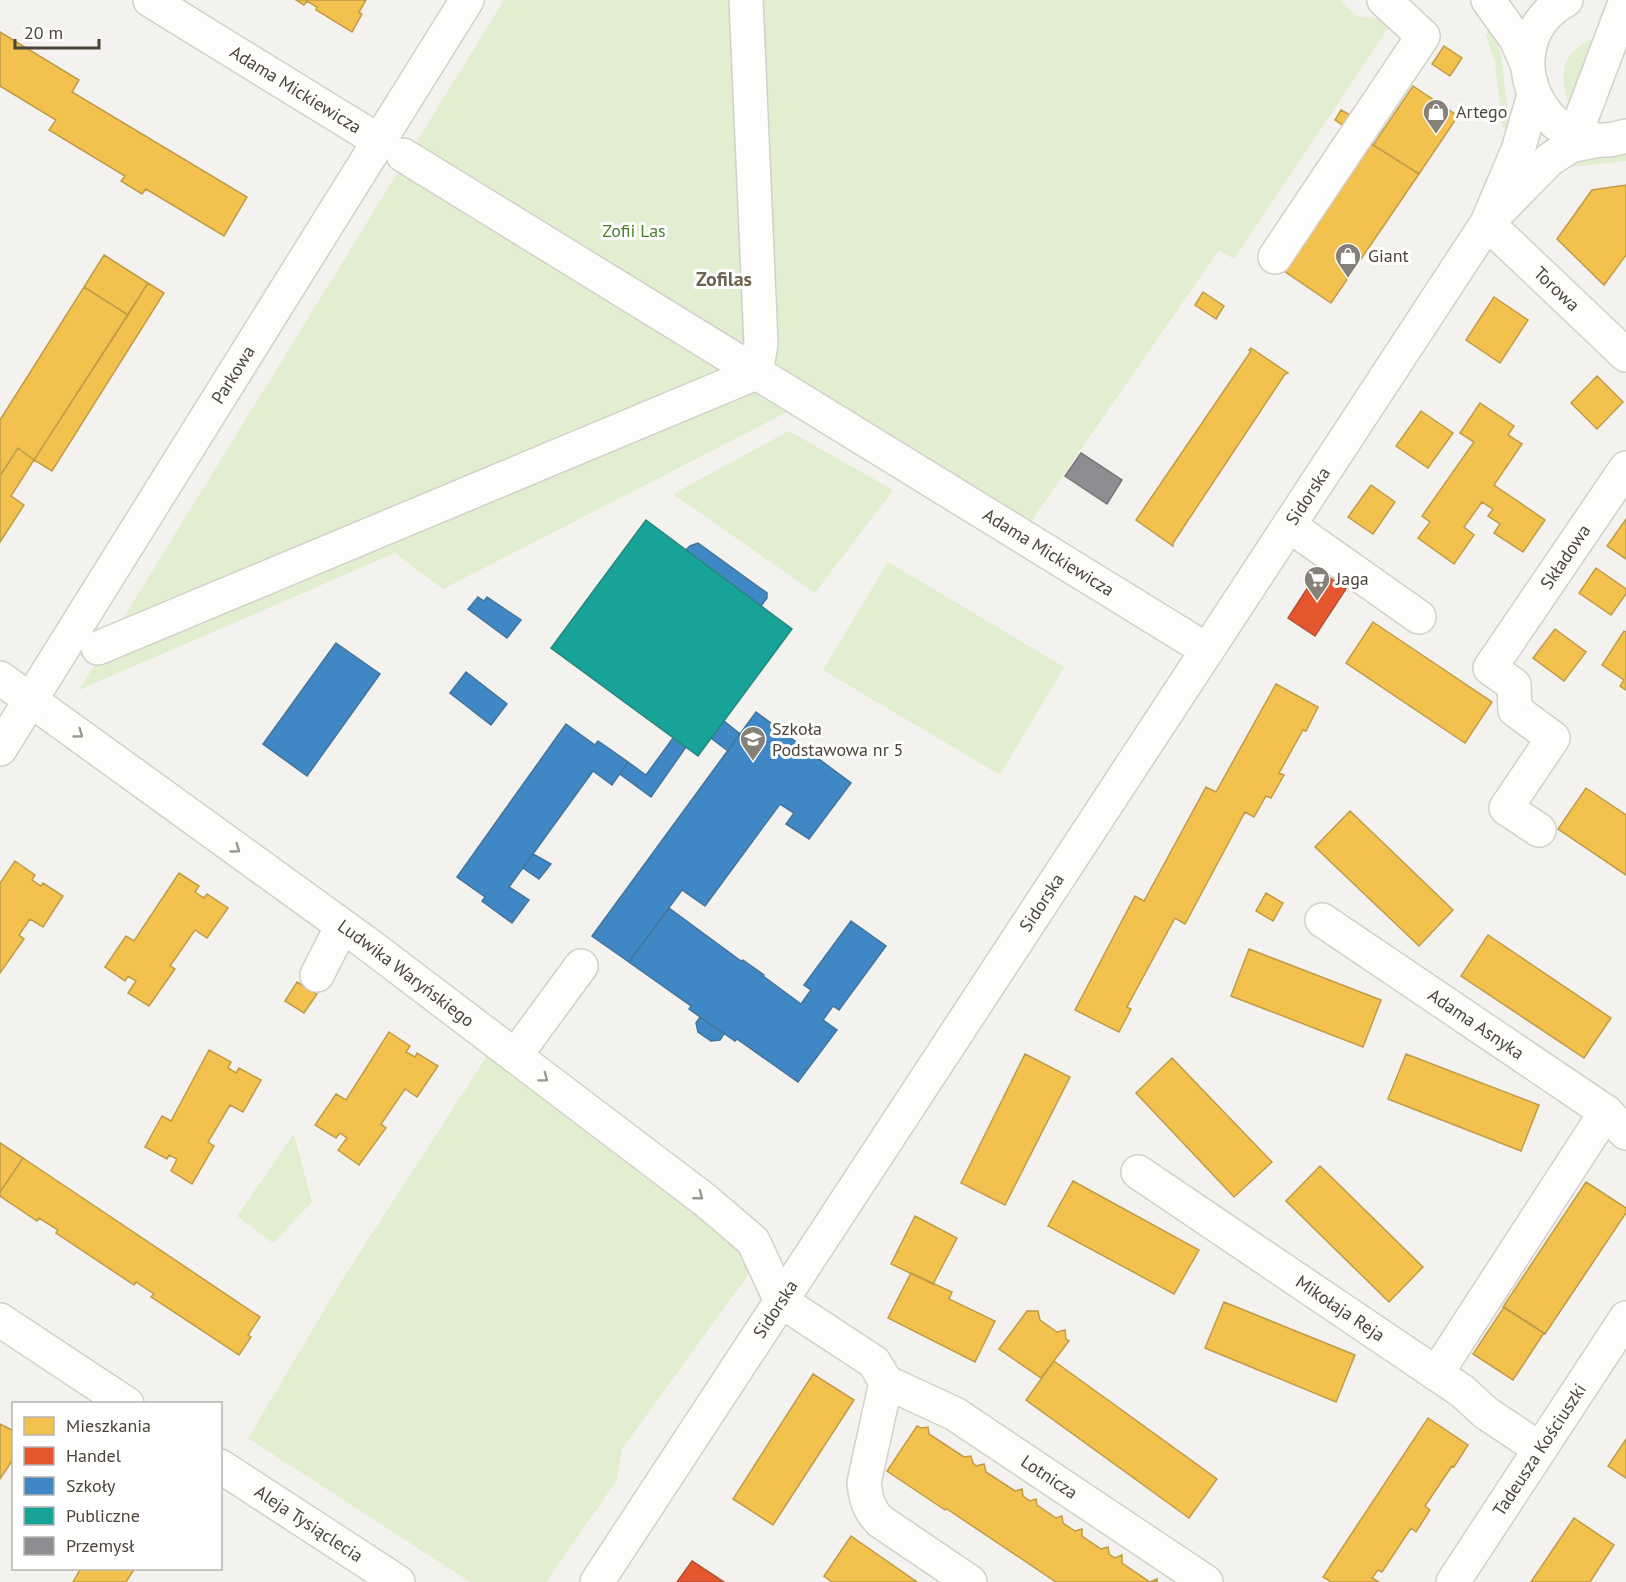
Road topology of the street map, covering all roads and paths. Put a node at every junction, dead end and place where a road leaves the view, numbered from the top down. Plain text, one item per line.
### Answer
1 (150, 0) edge
2 (467, 0) edge
3 (746, 0) edge
4 (1384, 0) edge
5 (1488, 0) edge
6 (1566, 0) edge
7 (1626, 0) edge
8 (1527, 64) junction
9 (1534, 95) junction
10 (1600, 137) edge
11 (391, 148) junction
12 (1487, 223) junction
13 (1275, 257) dead end
14 (1626, 355) edge
15 (756, 373) junction
16 (1626, 468) edge
17 (1290, 526) junction
18 (1419, 617) dead end
19 (98, 648) dead end
20 (1207, 650) junction
21 (0, 678) edge
22 (32, 699) junction
23 (0, 749) edge
24 (1539, 830) dead end
25 (1322, 920) dead end
26 (342, 926) junction
27 (581, 966) dead end
28 (317, 975) dead end
29 (515, 1056) junction
30 (1616, 1123) edge
31 (1138, 1172) dead end
32 (782, 1301) junction
33 (1626, 1318) edge
34 (0, 1320) edge
35 (1436, 1374) junction
36 (886, 1382) junction
37 (123, 1402) edge
38 (1540, 1449) junction
39 (222, 1467) edge
40 (398, 1582) edge
41 (597, 1582) edge
42 (970, 1582) edge
43 (1206, 1582) edge
44 (1453, 1582) edge

1 - 11 street, Adama Mickiewicza
2 - 11 street, Parkowa
3 - 15 street
4 - 13 street
5 - 8 street
6 - 8 street
7 - 10 street
8 - 9 street
9 - 10 street
9 - 12 street, Sidorska
10 - 12 street, Sidorska
11 - 15 street, Adama Mickiewicza
11 - 22 street, Parkowa
12 - 14 street, Torowa
12 - 17 street, Sidorska
15 - 19 street
15 - 20 street, Adama Mickiewicza
16 - 24 street, Składowa
17 - 18 street
17 - 20 street, Sidorska
20 - 32 street, Sidorska
21 - 22 street, Ludwika Waryńskiego
22 - 23 street, Parkowa
22 -> 26 street, Ludwika Waryńskiego
25 - 30 street, Adama Asnyka
26 - 28 street
26 - 29 street, Ludwika Waryńskiego
27 - 29 street
29 -> 32 street, Ludwika Waryńskiego
30 - 35 street
31 - 35 street, Mikołaja Reja
32 - 36 street, Lotnicza
32 - 41 street, Sidorska
33 - 38 street, Tadeusza Kościuszki
34 - 37 street
35 - 38 street, Mikołaja Reja
36 - 42 street
36 - 43 street, Lotnicza
38 - 44 street, Tadeusza Kościuszki
39 - 40 street, Aleja Tysiąclecia

